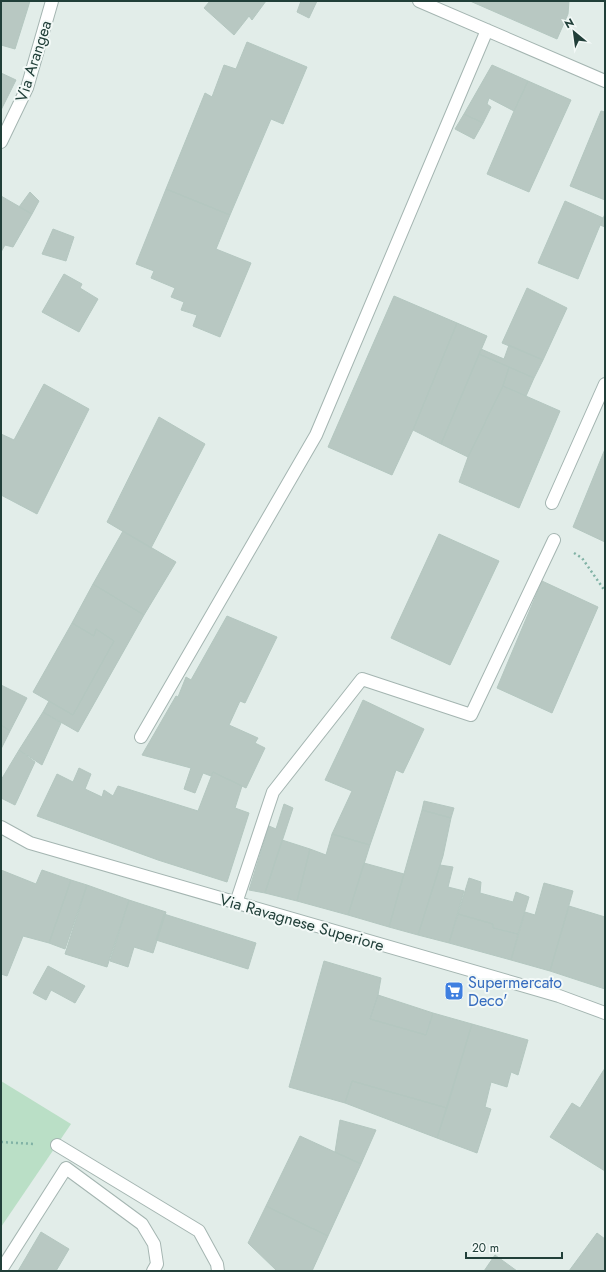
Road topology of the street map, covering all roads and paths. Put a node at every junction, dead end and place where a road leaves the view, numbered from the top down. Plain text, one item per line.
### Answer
1 (52, 1) edge
2 (419, 1) edge
3 (487, 30) junction
4 (605, 81) edge
5 (1, 142) edge
6 (605, 384) edge
7 (552, 503) dead end
8 (554, 540) joint
9 (605, 591) edge
10 (141, 736) dead end
11 (1, 827) edge
12 (236, 903) junction
13 (605, 1013) edge
14 (1, 1142) edge
15 (57, 1145) joint
16 (1, 1270) edge
17 (153, 1271) edge
18 (218, 1271) edge

1 - 5 street, Via Arangea
2 - 3 street
3 - 4 street
3 - 10 street
6 - 7 street
8 - 9 path
8 - 12 street
11 - 12 street, Via Ravagnese Superiore
12 - 13 street, Via Ravagnese Superiore
14 - 15 path
15 - 18 street
16 - 17 street

